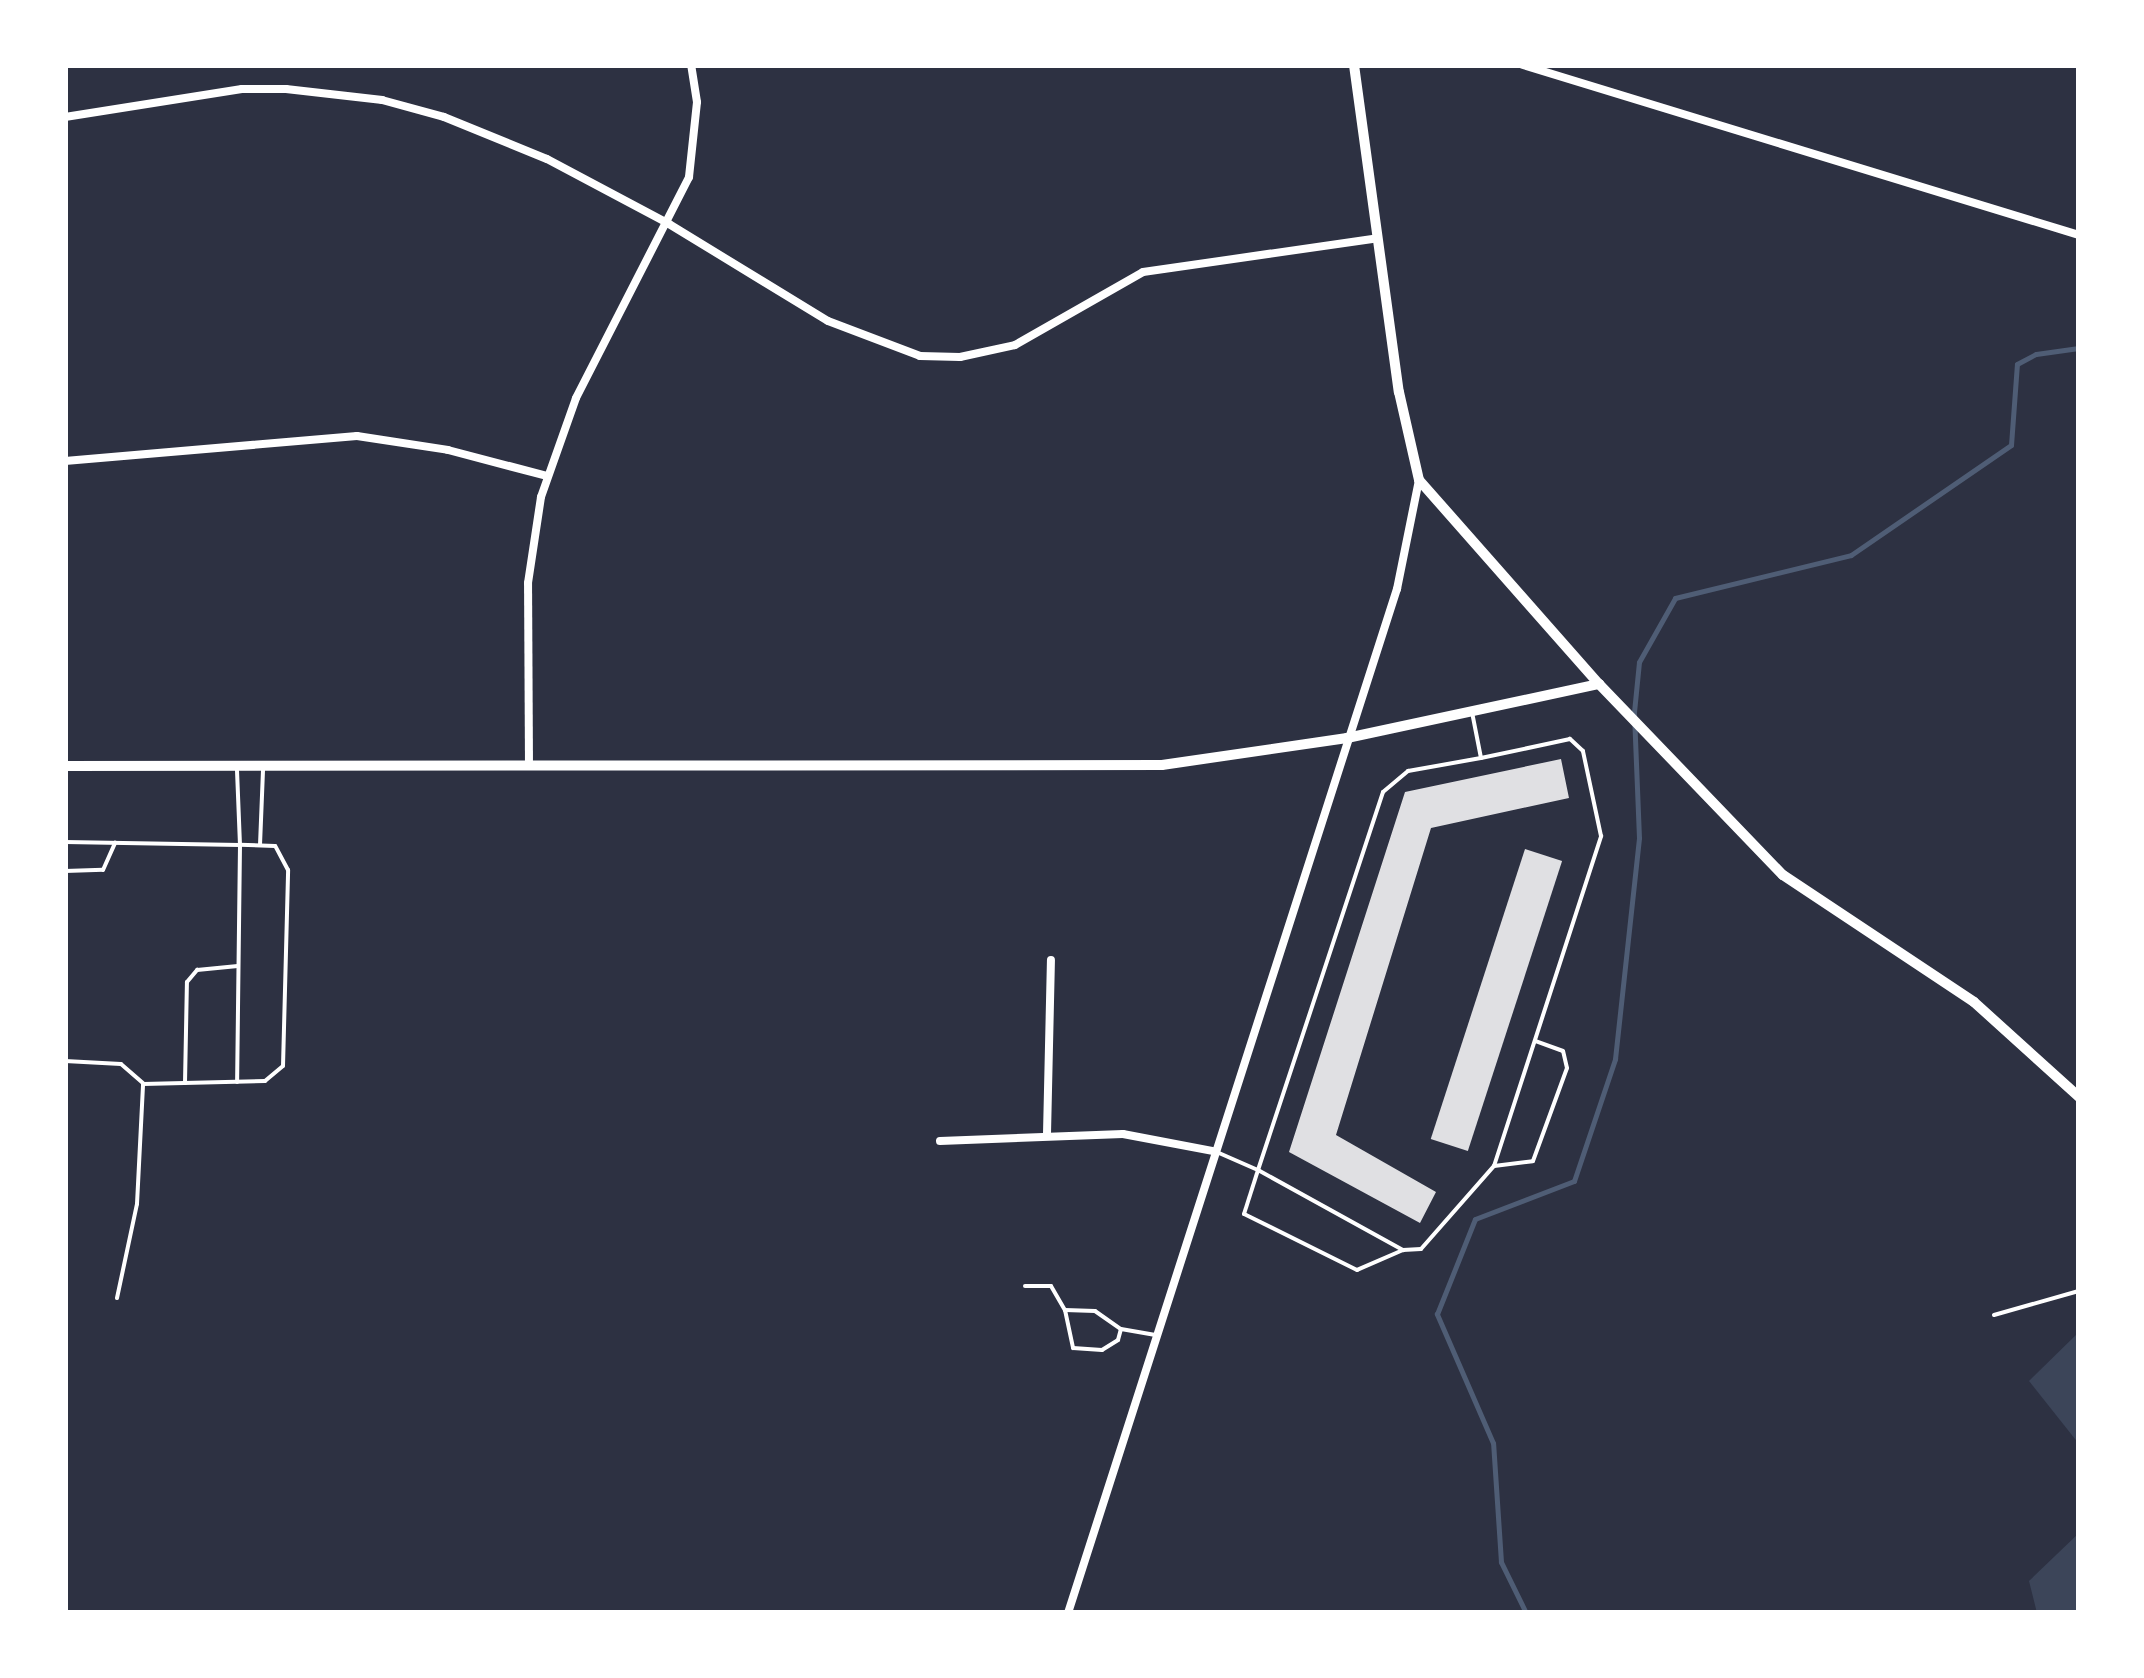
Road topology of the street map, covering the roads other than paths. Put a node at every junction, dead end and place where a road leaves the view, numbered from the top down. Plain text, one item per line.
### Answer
1 (691, 65) edge
2 (1354, 65) edge
3 (1523, 65) edge
4 (65, 117) edge
5 (669, 224) junction
6 (2079, 235) edge
7 (1378, 238) junction
8 (65, 461) edge
9 (547, 476) junction
10 (1419, 480) junction
11 (1600, 684) junction
12 (1472, 712) junction
13 (1347, 738) junction
14 (1481, 758) junction
15 (65, 766) edge
16 (237, 766) junction
17 (263, 766) junction
18 (529, 766) junction
19 (65, 842) edge
20 (115, 843) junction
21 (240, 845) junction
22 (260, 845) junction
23 (65, 871) edge
24 (1051, 960) dead end
25 (238, 966) junction
26 (1534, 1040) junction
27 (65, 1061) edge
28 (237, 1082) junction
29 (185, 1083) junction
30 (143, 1084) junction
31 (2079, 1097) edge
32 (1047, 1134) junction
33 (940, 1141) dead end
34 (1214, 1151) junction
35 (1494, 1166) junction
36 (1258, 1170) junction
37 (1403, 1250) junction
38 (1025, 1286) dead end
39 (2079, 1291) edge
40 (117, 1298) dead end
41 (1065, 1310) junction
42 (1994, 1315) dead end
43 (1121, 1328) junction
44 (1155, 1335) junction
45 (1068, 1613) edge

1 - 5 street
2 - 7 street
3 - 6 street
4 - 5 street
5 - 7 street
5 - 9 street
7 - 10 street
8 - 9 street
9 - 18 street
10 - 11 street
10 - 13 street
11 - 12 street
11 - 31 street
12 - 13 street
12 - 14 lane
13 - 18 street
13 - 34 street
14 - 26 lane
14 - 36 lane
15 - 16 street
16 - 17 street
16 - 21 lane
17 - 18 street
17 - 22 lane
19 - 20 lane
20 - 21 lane
20 - 23 lane
21 - 22 lane
21 - 25 lane
22 - 28 lane
24 - 32 street
25 - 28 lane
25 - 29 lane
26 - 35 lane
26 - 35 lane
27 - 30 lane
28 - 29 lane
29 - 30 lane
30 - 40 lane
32 - 33 street
32 - 34 street
34 - 36 lane
34 - 44 street
35 - 37 lane
36 - 37 lane
36 - 37 lane
38 - 41 lane
39 - 42 lane
41 - 43 lane
41 - 43 lane
43 - 44 lane
44 - 45 street

